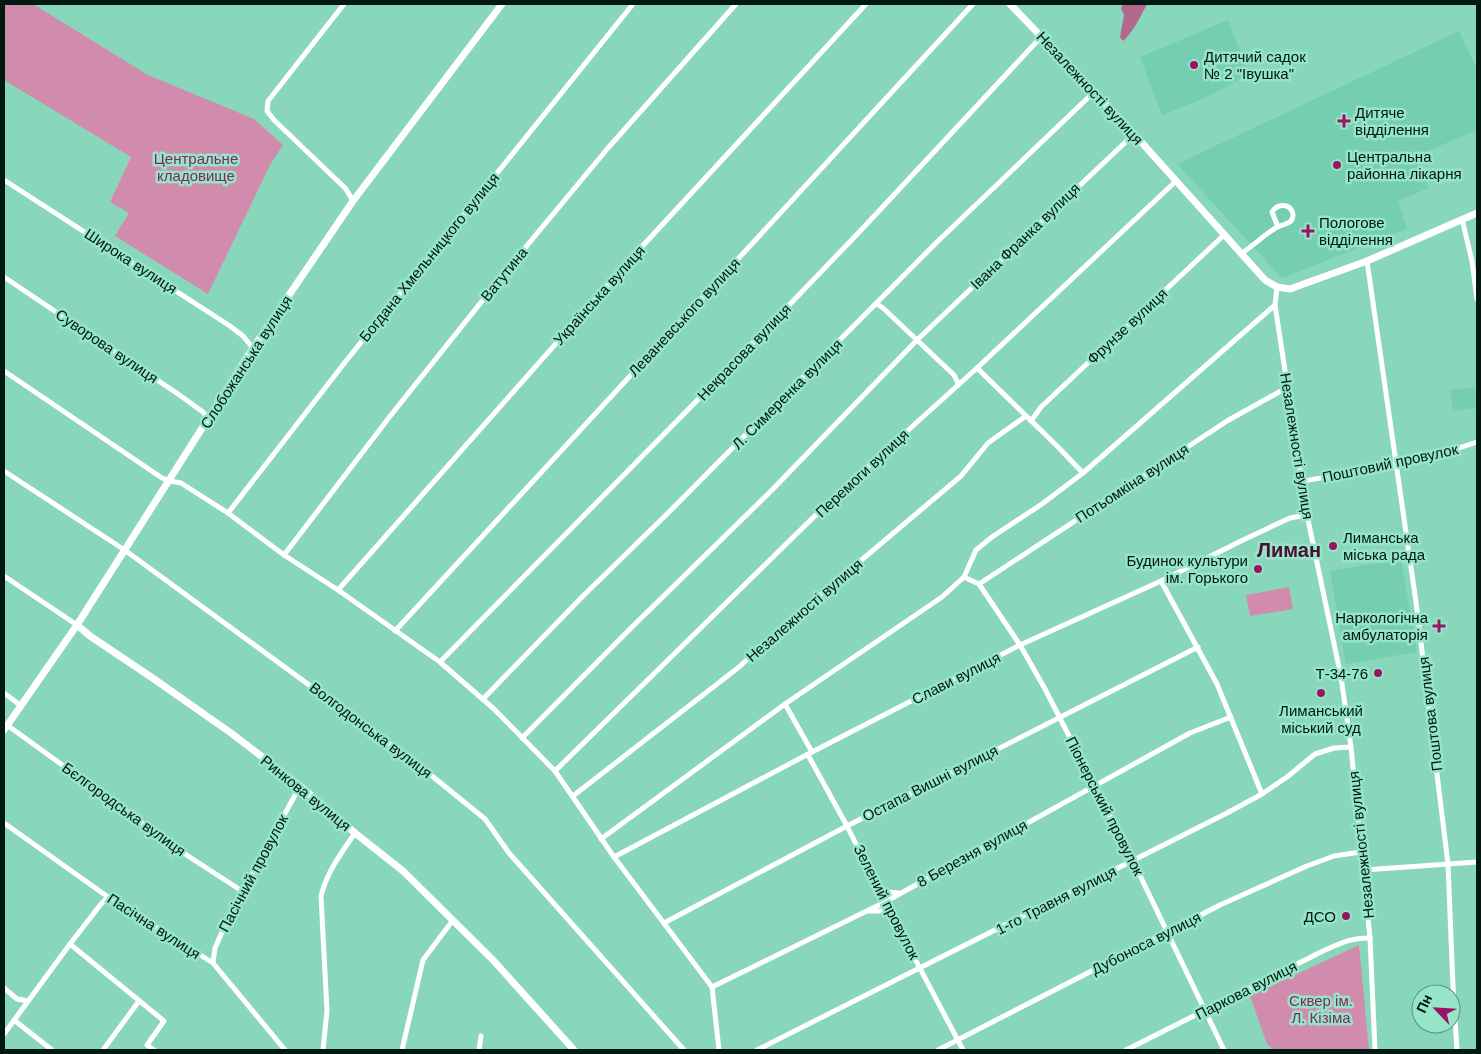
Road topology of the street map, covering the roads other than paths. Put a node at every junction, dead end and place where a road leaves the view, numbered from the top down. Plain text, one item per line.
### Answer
1 (344, 4) edge
2 (502, 4) edge
3 (634, 4) edge
4 (736, 4) edge
5 (866, 4) edge
6 (973, 4) edge
7 (1010, 4) edge
8 (1042, 36) junction
9 (1094, 92) junction
10 (1134, 134) junction
11 (4, 180) edge
12 (1176, 181) junction
13 (353, 201) junction
14 (1477, 213) edge
15 (1462, 219) junction
16 (1278, 227) junction
17 (1225, 234) junction
18 (1242, 253) junction
19 (1367, 261) junction
20 (4, 277) edge
21 (1277, 287) junction
22 (1477, 299) edge
23 (877, 304) junction
24 (1275, 305) junction
25 (917, 340) junction
26 (253, 348) junction
27 (977, 368) junction
28 (4, 371) edge
29 (958, 385) junction
30 (1288, 387) junction
31 (208, 418) junction
32 (1028, 418) junction
33 (1477, 442) edge
34 (1395, 465) junction
35 (4, 471) edge
36 (1083, 473) junction
37 (1302, 481) junction
38 (170, 482) junction
39 (228, 513) junction
40 (1306, 515) junction
41 (126, 551) junction
42 (284, 555) junction
43 (4, 576) edge
44 (964, 577) junction
45 (1161, 581) junction
46 (979, 584) junction
47 (338, 590) junction
48 (77, 625) junction
49 (396, 631) junction
50 (1020, 645) junction
51 (1198, 646) junction
52 (440, 662) junction
53 (4, 693) edge
54 (483, 699) junction
55 (785, 704) junction
56 (20, 705) junction
57 (1059, 716) junction
58 (1231, 717) junction
59 (5, 727) edge
60 (522, 738) junction
61 (1351, 747) junction
62 (810, 753) junction
63 (554, 771) junction
64 (300, 786) junction
65 (1094, 787) junction
66 (1262, 794) junction
67 (573, 796) junction
68 (4, 822) edge
69 (847, 826) junction
70 (355, 833) junction
71 (601, 839) junction
72 (1361, 852) junction
73 (614, 857) junction
74 (1133, 860) junction
75 (1477, 862) edge
76 (1448, 864) junction
77 (1364, 870) junction
78 (876, 883) junction
79 (242, 891) junction
80 (902, 892) junction
81 (108, 897) junction
82 (885, 902) junction
83 (865, 911) junction
84 (894, 918) junction
85 (453, 920) junction
86 (664, 923) junction
87 (1167, 933) junction
88 (1370, 938) junction
89 (70, 944) junction
90 (212, 963) junction
91 (921, 968) junction
92 (712, 987) junction
93 (4, 988) edge
94 (28, 1001) junction
95 (139, 1001) junction
96 (1204, 1011) junction
97 (14, 1020) junction
98 (4, 1034) edge
99 (481, 1036) dead end
100 (958, 1040) junction
101 (52, 1050) edge
102 (103, 1050) edge
103 (154, 1050) edge
104 (285, 1050) edge
105 (323, 1050) edge
106 (402, 1050) edge
107 (479, 1050) edge
108 (574, 1050) edge
109 (684, 1050) edge
110 (718, 1050) edge
111 (757, 1050) edge
112 (938, 1050) edge
113 (963, 1050) edge
114 (1126, 1050) edge
115 (1224, 1050) edge
116 (1375, 1050) edge
117 (1457, 1050) edge

1 - 13 street
2 - 13 main road, Слобожанська вулиця
3 - 39 street, Богдана Хмельницкого вулиця
4 - 42 street, Ватутина
5 - 47 street, Українська вулиця
6 - 49 street, Леваневського вулиця
7 - 8 main road, Незалежності вулиця
8 - 9 main road, Незалежності вулиця
8 - 52 street, Некрасова вулиця
9 - 10 main road, Незалежності вулиця
9 - 23 street, Л. Симеренка вулиця
10 - 12 main road, Незалежності вулиця
10 - 25 street, Івана Франка вулиця
11 - 26 street, Широка вулиця
12 - 17 main road, Незалежності вулиця
12 - 27 street, Перемоги вулиця
13 - 26 main road, Слобожанська вулиця
14 - 15 main road
15 - 19 main road
15 - 22 street
16 - 16 street
16 - 18 street
17 - 18 main road, Незалежності вулиця
17 - 32 street, Фрунзе вулиця
18 - 21 main road, Незалежності вулиця
19 - 21 main road
19 - 34 street, Поштова вулиця
20 - 31 street, Суворова вулиця
21 - 24 street, Незалежності вулиця
23 - 25 street
23 - 54 street, Л. Симеренка вулиця
24 - 30 street, Незалежності вулиця
24 - 36 street
25 - 29 street
25 - 60 street, Івана Франка вулиця
26 - 31 main road, Слобожанська вулиця
27 - 29 street, Перемоги вулиця
27 - 32 street
28 - 38 street
29 - 63 street, Перемоги вулиця
30 - 37 street, Незалежності вулиця
30 - 46 street, Потьомкіна вулиця
31 - 38 main road, Слобожанська вулиця
32 - 36 street
32 - 67 street, Незалежності вулиця
33 - 34 street, Поштовий провулок
34 - 37 street, Поштовий провулок
34 - 76 street, Поштова вулиця
35 - 41 street, Волгодонська вулиця
36 - 44 street
37 - 40 street, Незалежності вулиця
38 - 39 street
38 - 41 main road, Слобожанська вулиця
39 - 42 street
40 - 45 street, Слави вулиця
40 - 61 street, Незалежності вулиця
41 - 48 main road, Слобожанська вулиця
41 - 109 street, Волгодонська вулиця
42 - 47 street
43 - 48 street, Ринкова вулиця
44 - 46 street
44 - 55 street
45 - 50 street, Слави вулиця
45 - 51 street
46 - 50 street, Піонерський провулок
47 - 49 street
48 - 56 main road, Слобожанська вулиця
48 - 64 main road, Ринкова вулиця
49 - 52 street
50 - 57 street, Піонерський провулок
50 - 62 street, Слави вулиця
51 - 57 street, Остапа Вишні вулиця
51 - 58 street
52 - 54 street
53 - 56 street
54 - 60 street
55 - 62 street, Зелений провулок
55 - 71 street
56 - 59 main road, Слобожанська вулиця
57 - 65 street, Піонерський провулок
57 - 69 street, Остапа Вишні вулиця
58 - 65 street, 8 Березня вулиця
58 - 66 street
59 - 79 street, Бєлгородська вулиця
60 - 63 street
61 - 66 street, 1-го Травня вулиця
61 - 72 street, Незалежності вулиця
62 - 69 street, Зелений провулок
62 - 73 street, Слави вулиця
63 - 67 street
64 - 70 main road, Ринкова вулиця
64 - 79 street, Пасічний провулок
65 - 74 street, Піонерський провулок
65 - 80 street, 8 Березня вулиця
66 - 74 street, 1-го Травня вулиця
67 - 71 street
68 - 81 street, Пасічна вулиця
69 - 78 street, Зелений провулок
69 - 86 street, Остапа Вишні вулиця
70 - 85 main road, Ринкова вулиця
70 - 105 street
71 - 73 street
72 - 77 street, Незалежності вулиця
72 - 87 street, Дубоноса вулиця
73 - 86 street
74 - 87 street, Піонерський провулок
74 - 91 street, 1-го Травня вулиця
75 - 76 street
76 - 77 street
76 - 117 street, Поштова вулиця
77 - 88 street, Незалежності вулиця
78 - 80 street
78 - 82 street, Зелений провулок
79 - 90 street, Пасічний провулок
80 - 82 street, 8 Березня вулиця
81 - 89 street
81 - 90 street, Пасічна вулиця
82 - 83 street, 8 Березня вулиця
82 - 84 street, Зелений провулок
83 - 84 street
83 - 92 street, 8 Березня вулиця
84 - 91 street, Зелений провулок
85 - 106 street
85 - 108 main road, Ринкова вулиця
86 - 92 street
87 - 96 street, Піонерський провулок
87 - 100 street, Дубоноса вулиця
88 - 96 street, Паркова вулиця
88 - 116 street, Незалежності вулиця
89 - 94 street
89 - 95 street
90 - 104 street, Пасічна вулиця
91 - 100 street, Зелений провулок
91 - 111 street, 1-го Травня вулиця
92 - 110 street
93 - 94 street
94 - 97 street
95 - 102 street
95 - 103 street
96 - 114 street, Паркова вулиця
96 - 115 street, Піонерський провулок
97 - 98 street
97 - 101 street
99 - 107 street
100 - 112 street, Дубоноса вулиця
100 - 113 street, Зелений провулок

